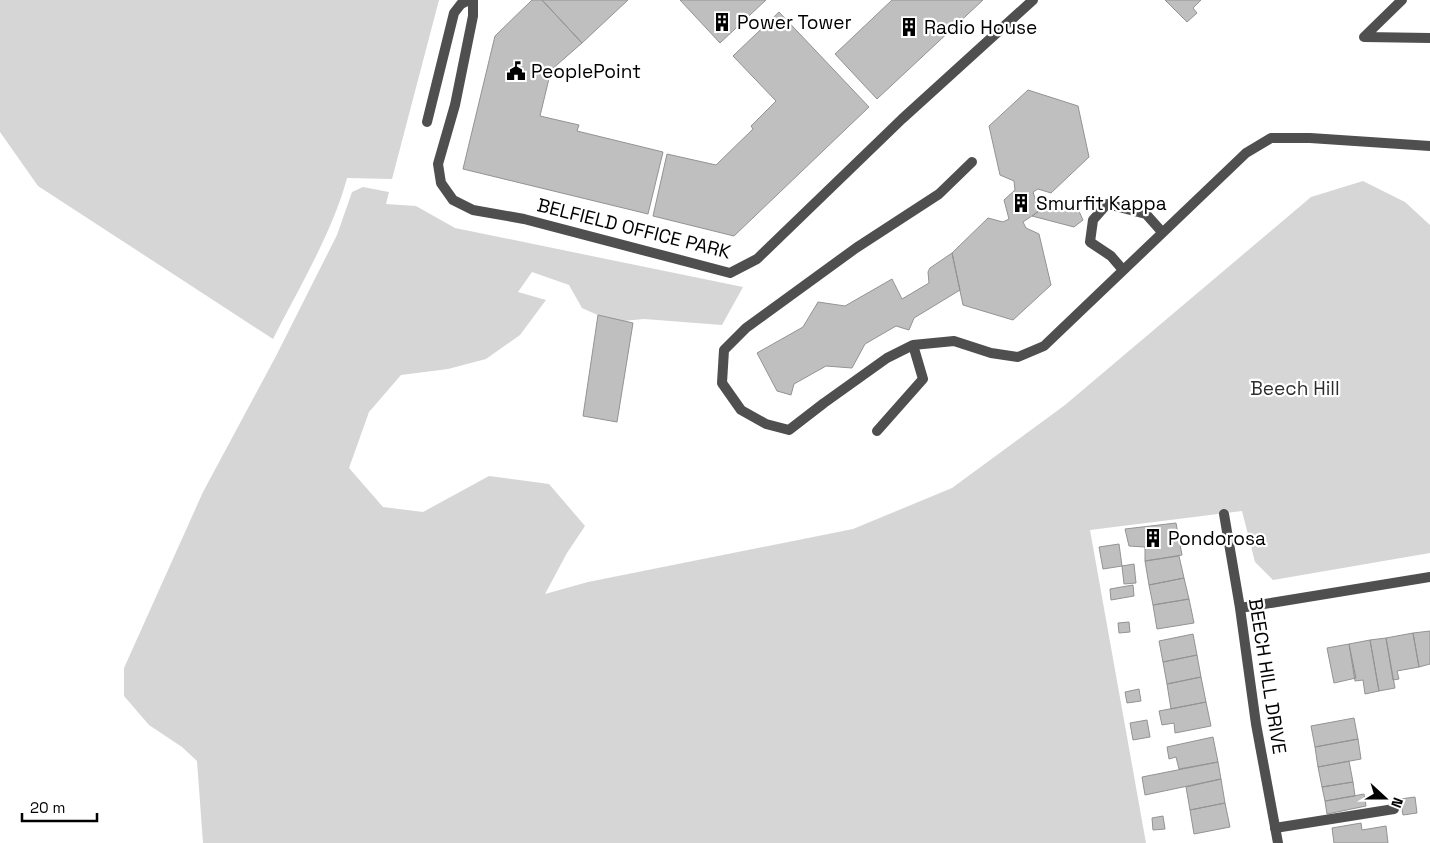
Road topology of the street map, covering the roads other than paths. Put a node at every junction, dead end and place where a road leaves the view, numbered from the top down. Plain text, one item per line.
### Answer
1 (469, 0) edge
2 (473, 0) edge
3 (1034, 0) edge
4 (1402, 0) edge
5 (1430, 38) edge
6 (427, 122) dead end
7 (1430, 146) edge
8 (972, 162) dead end
9 (1162, 232) junction
10 (1123, 270) junction
11 (913, 346) junction
12 (877, 431) dead end
13 (1224, 514) dead end
14 (1430, 577) edge
15 (1240, 608) junction
16 (1394, 809) dead end
17 (1275, 828) junction
18 (1278, 843) edge

1 - 6 street
2 - 3 street, BELFIELD OFFICE PARK
4 - 5 street
7 - 9 street
8 - 11 street
9 - 10 street
9 - 10 street
10 - 11 street
11 - 12 street
13 - 15 street, BEECH HILL DRIVE
14 - 15 street
15 - 17 street, BEECH HILL DRIVE
16 - 17 street
17 - 18 street, BEECH HILL DRIVE

